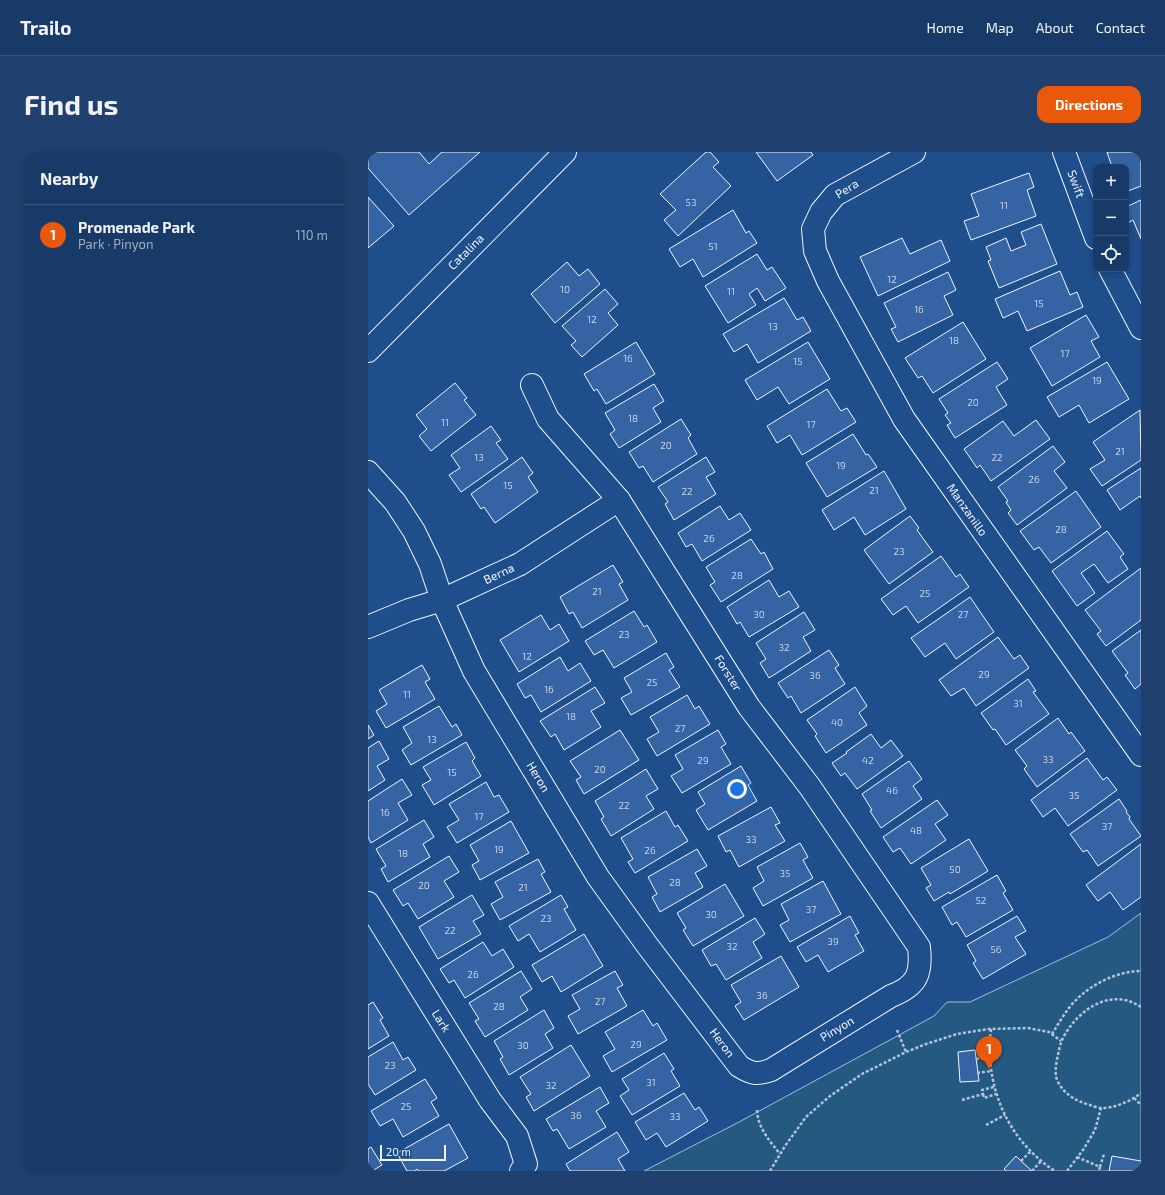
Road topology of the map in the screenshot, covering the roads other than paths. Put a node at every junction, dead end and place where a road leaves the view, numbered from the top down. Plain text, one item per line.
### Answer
1 (565, 152) edge
2 (914, 152) edge
3 (1064, 152) edge
4 (1095, 236) edge
5 (815, 251) joint
6 (1112, 272) edge
7 (1141, 328) edge
8 (368, 351) edge
9 (532, 385) dead end
10 (368, 472) edge
11 (618, 500) junction
12 (442, 600) junction
13 (368, 627) edge
14 (1141, 755) edge
15 (368, 903) edge
16 (921, 963) joint
17 (739, 1066) joint
18 (521, 1171) edge

1 - 8 street, Catalina
2 - 5 street, Pera
3 - 4 street, Swift
5 - 14 street, Manzanillo
6 - 7 street
9 - 11 street, Forster
10 - 12 street, Heron
11 - 12 street, Berna
11 - 16 street, Forster
12 - 13 street, Berna
12 - 17 street, Heron
15 - 18 street, Lark
16 - 17 street, Pinyon

